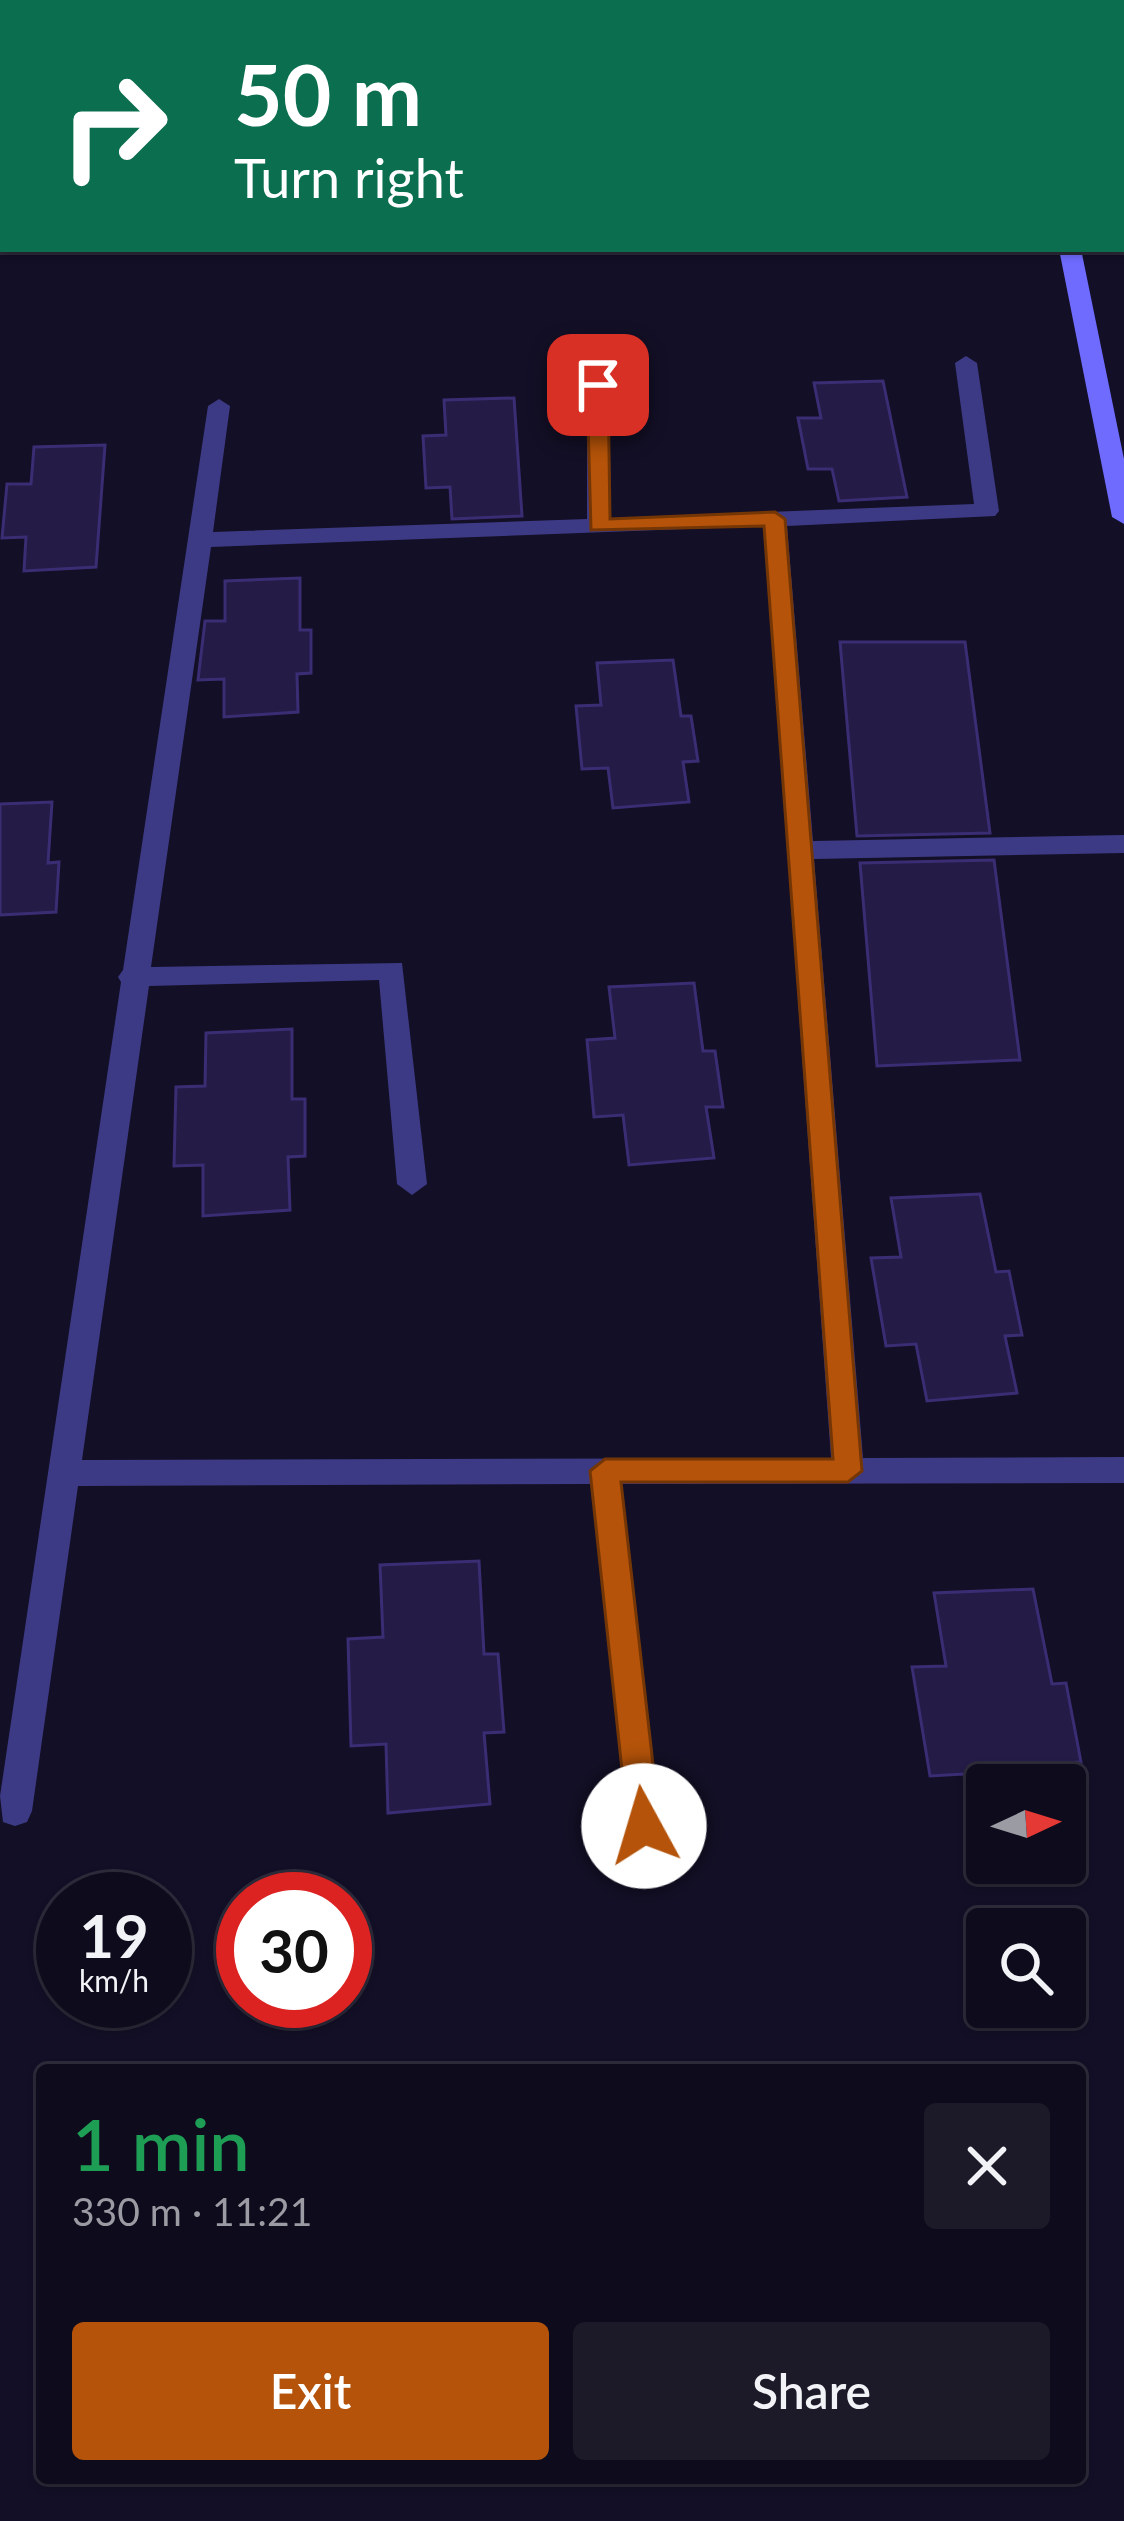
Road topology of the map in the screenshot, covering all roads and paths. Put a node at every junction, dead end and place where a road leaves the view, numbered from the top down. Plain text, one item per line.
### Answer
1 (1071, 252) edge
2 (965, 362) dead end
3 (598, 385) dead end
4 (219, 406) dead end
5 (1124, 518) edge
6 (775, 519) junction
7 (599, 526) junction
8 (199, 540) junction
9 (1124, 844) edge
10 (801, 850) junction
11 (132, 977) junction
12 (412, 1184) dead end
13 (1124, 1470) edge
14 (605, 1471) junction
15 (848, 1471) junction
16 (64, 1473) junction
17 (15, 1811) dead end
18 (644, 1826) dead end

1 - 5 street
2 - 6 street
3 - 7 street
4 - 8 street
6 - 7 street
6 - 10 street
7 - 8 street
8 - 11 street
9 - 10 street
10 - 15 street
11 - 12 street
11 - 16 street
13 - 15 street
14 - 15 street
14 - 16 street
14 - 18 street
16 - 17 street

